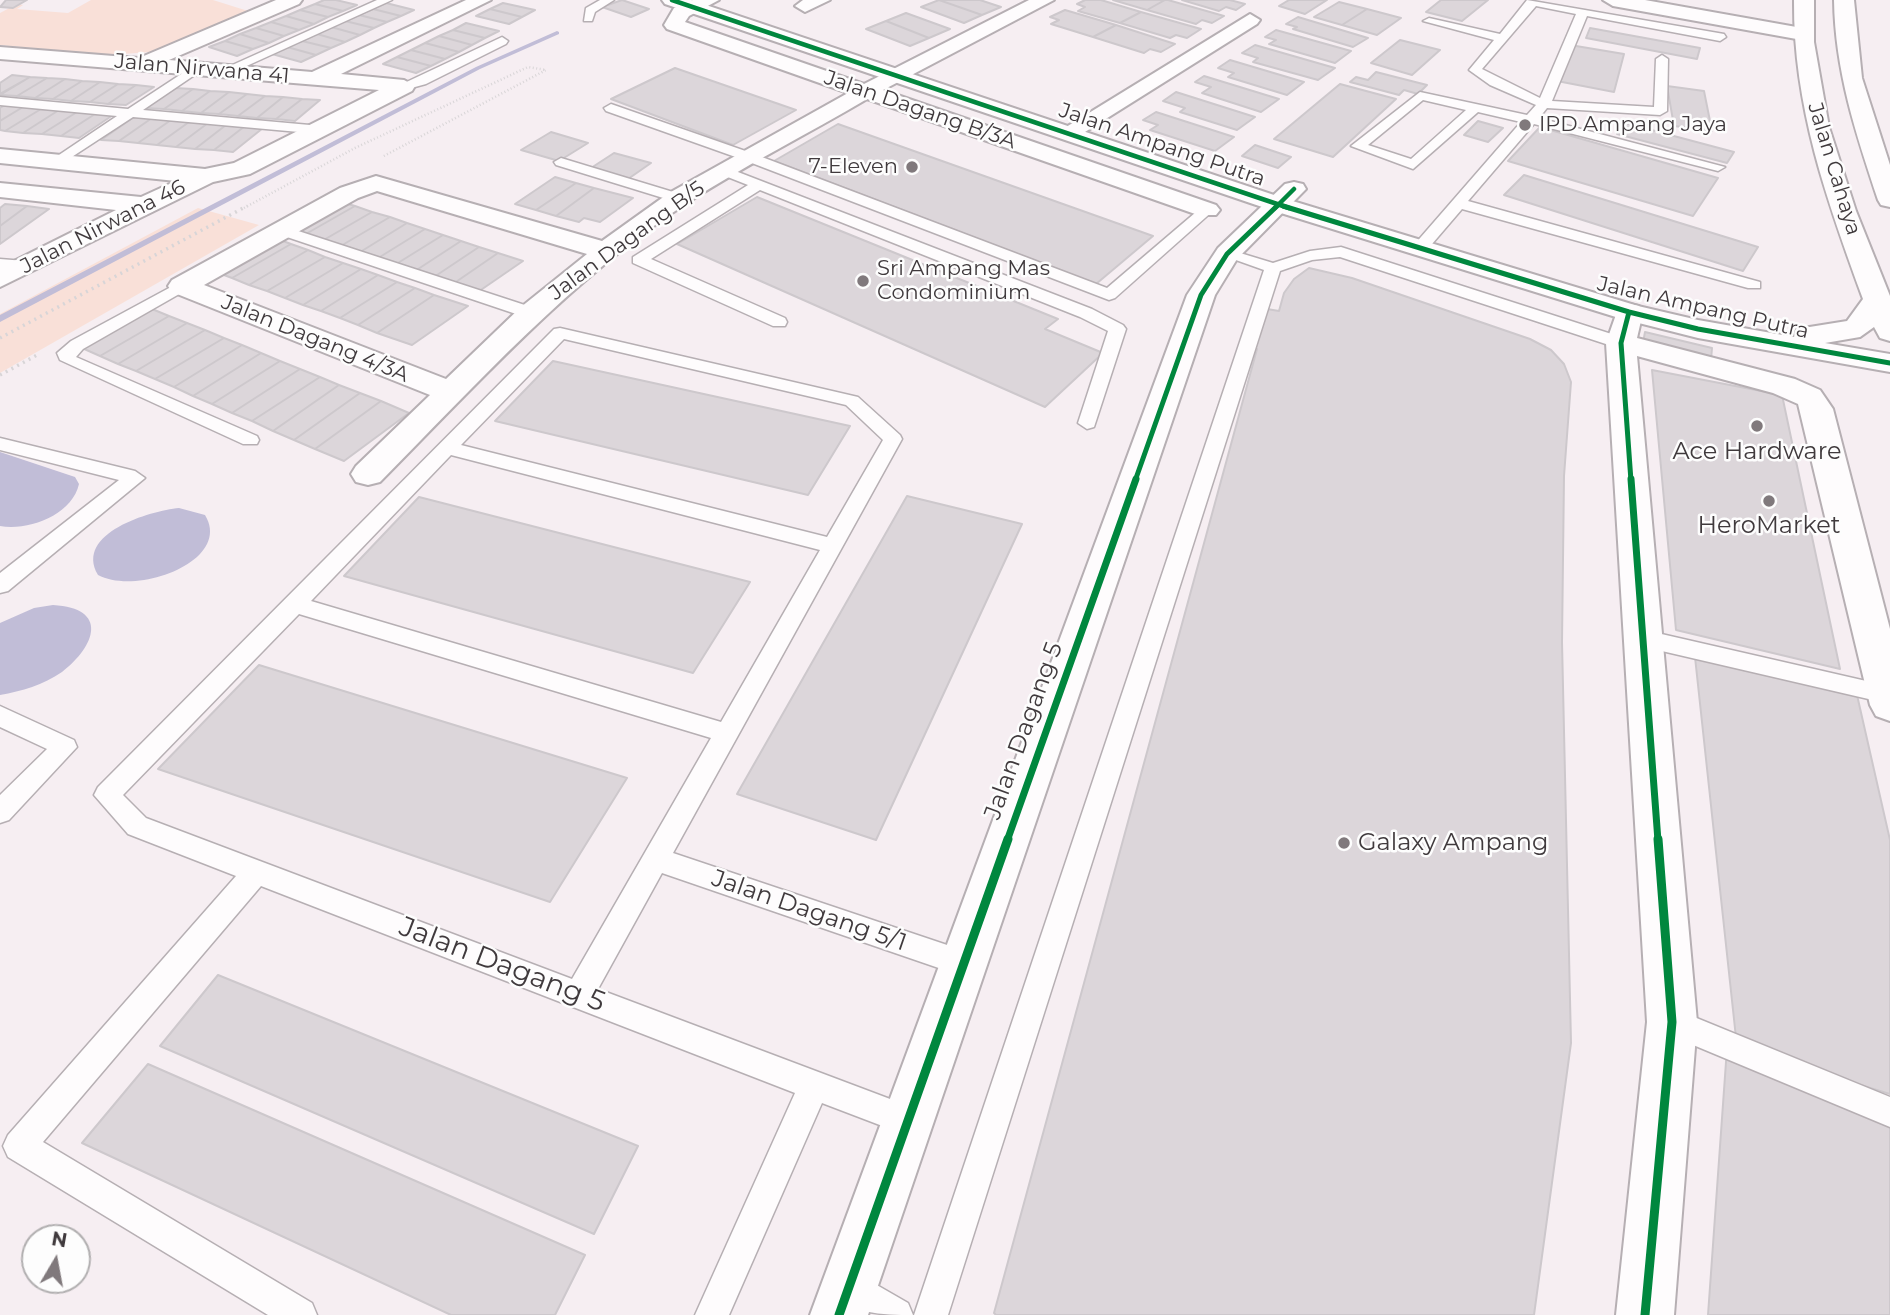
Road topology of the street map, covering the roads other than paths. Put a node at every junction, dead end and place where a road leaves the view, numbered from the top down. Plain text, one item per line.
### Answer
1 (292, 0) edge
2 (386, 0) edge
3 (481, 0) edge
4 (608, 0) edge
5 (672, 0) edge
6 (1044, 0) edge
7 (1612, 0) edge
8 (1804, 0) edge
9 (1844, 0) edge
10 (1533, 1) edge
11 (704, 2) edge
12 (1583, 12) junction
13 (588, 19) dead end
14 (1719, 19) edge
15 (1250, 20) dead end
16 (1429, 21) dead end
17 (1802, 34) junction
18 (1502, 38) junction
19 (502, 41) dead end
20 (0, 53) edge
21 (1662, 59) dead end
22 (143, 64) junction
23 (195, 69) junction
24 (906, 69) junction
25 (225, 71) junction
26 (314, 79) junction
27 (404, 86) junction
28 (866, 90) junction
29 (0, 101) edge
30 (1544, 104) junction
31 (611, 108) dead end
32 (1474, 109) junction
33 (131, 112) junction
34 (1532, 120) junction
35 (1077, 127) junction
36 (321, 130) junction
37 (0, 156) edge
38 (749, 157) junction
39 (58, 162) junction
40 (561, 162) dead end
41 (1718, 167) dead end
42 (725, 171) junction
43 (206, 176) junction
44 (759, 184) junction
45 (0, 190) edge
46 (1837, 192) junction
47 (1286, 197) junction
48 (678, 198) junction
49 (1890, 200) edge
50 (1457, 203) junction
51 (144, 205) junction
52 (1208, 210) joint
53 (283, 231) junction
54 (1425, 241) junction
55 (606, 251) junction
56 (1227, 254) junction
57 (639, 260) junction
58 (12, 265) edge
59 (1273, 268) junction
60 (0, 279) edge
61 (1754, 285) dead end
62 (182, 286) junction
63 (1878, 300) junction
64 (531, 313) junction
65 (779, 322) dead end
66 (1625, 328) junction
67 (1890, 332) edge
68 (1806, 343) junction
69 (1890, 348) edge
70 (1890, 363) edge
71 (1890, 387) edge
72 (448, 391) junction
73 (1087, 423) dead end
74 (250, 440) dead end
75 (0, 444) edge
76 (447, 448) junction
77 (368, 474) dead end
78 (833, 546) junction
79 (0, 585) edge
80 (294, 604) junction
81 (1644, 639) junction
82 (1889, 700) edge
83 (2, 720) edge
84 (726, 733) junction
85 (0, 812) edge
86 (655, 859) junction
87 (257, 871) junction
88 (962, 963) junction
89 (579, 995) junction
90 (1672, 1022) junction
91 (814, 1085) junction
92 (1890, 1112) edge
93 (906, 1120) junction
94 (844, 1300) edge
95 (300, 1315) edge
96 (712, 1315) edge
97 (896, 1315) edge
98 (931, 1315) edge
99 (1645, 1315) edge

1 - 22 street
2 - 25 lane
3 - 26 street
4 - 13 lane
5 - 11 street, Jalan Ampang Putra
6 - 24 street, Jalan Dagang B/5
7 - 14 street
8 - 17 street, Jalan Cahaya
9 - 49 street, Jalan Cahaya
10 - 12 lane
10 - 18 lane
11 - 24 street, Jalan Ampang Putra
11 - 28 street, Jalan Dagang B/3A
12 - 14 lane
12 - 30 lane
14 - 17 street
15 - 35 street
16 - 18 lane
17 - 46 street, Jalan Cahaya
18 - 30 lane
19 - 27 lane
20 - 22 street, Jalan Nirwana 41
21 - 30 lane
22 - 23 street, Jalan Nirwana 41
23 - 25 street, Jalan Nirwana 41
23 - 33 lane
24 - 28 street, Jalan Dagang B/5
24 - 35 street, Jalan Ampang Putra
25 - 26 street, Jalan Nirwana 41
26 - 27 street, Jalan Nirwana 41
27 - 36 street
28 - 38 street, Jalan Dagang B/5
28 - 52 street, Jalan Dagang B/3A
29 - 33 lane
30 - 34 lane
31 - 38 lane
32 - 32 lane
32 - 34 lane
33 - 36 lane
33 - 39 lane
34 - 41 lane
34 - 50 lane
35 - 47 street, Jalan Ampang Putra
36 - 43 street
37 - 39 street
38 - 42 street, Jalan Dagang B/5
38 - 52 lane
39 - 43 street
40 - 48 lane
42 - 44 lane
42 - 48 street, Jalan Dagang B/5
43 - 51 street, Jalan Nirwana 46
44 - 57 lane
44 - 73 lane
45 - 51 street
46 - 49 street
46 - 63 street, Jalan Cahaya
47 - 54 street, Jalan Ampang Putra
47 - 56 street, Jalan Dagang 5
48 - 55 street, Jalan Dagang B/5
50 - 54 lane
50 - 61 lane
51 - 58 street, Jalan Nirwana 46
53 - 55 street
53 - 62 street
53 - 64 lane
54 - 66 street, Jalan Ampang Putra
54 - 68 street, Jalan Ampang Putra
55 - 57 lane
55 - 64 street, Jalan Dagang B/5
56 - 59 lane
56 - 88 street, Jalan Dagang 5
57 - 65 lane
58 - 60 street, Jalan Nirwana 46
59 - 66 lane
59 - 98 lane
62 - 72 street, Jalan Dagang 4/3A
62 - 74 lane
63 - 67 street, Jalan Cahaya
63 - 68 street
64 - 72 street, Jalan Dagang B/5
66 - 68 street, Jalan Ampang Putra
66 - 81 street
66 - 82 street
68 - 69 street, Jalan Ampang Putra
68 - 70 street, Jalan Ampang Putra
68 - 71 street
72 - 77 street, Jalan Dagang B/5
75 - 79 lane
76 - 78 lane
76 - 78 lane
76 - 80 lane
78 - 84 lane
80 - 84 lane
80 - 87 lane, Jalan Dagang 5
81 - 82 lane
81 - 90 street
83 - 85 lane
84 - 86 lane
86 - 88 lane, Jalan Dagang 5/1
86 - 89 lane
87 - 89 lane, Jalan Dagang 5
87 - 95 lane
88 - 93 street, Jalan Dagang 5
89 - 91 lane, Jalan Dagang 5
90 - 92 lane
90 - 99 street
91 - 93 lane, Jalan Dagang 5
91 - 96 lane
93 - 94 street, Jalan Dagang 5
94 - 97 lane

